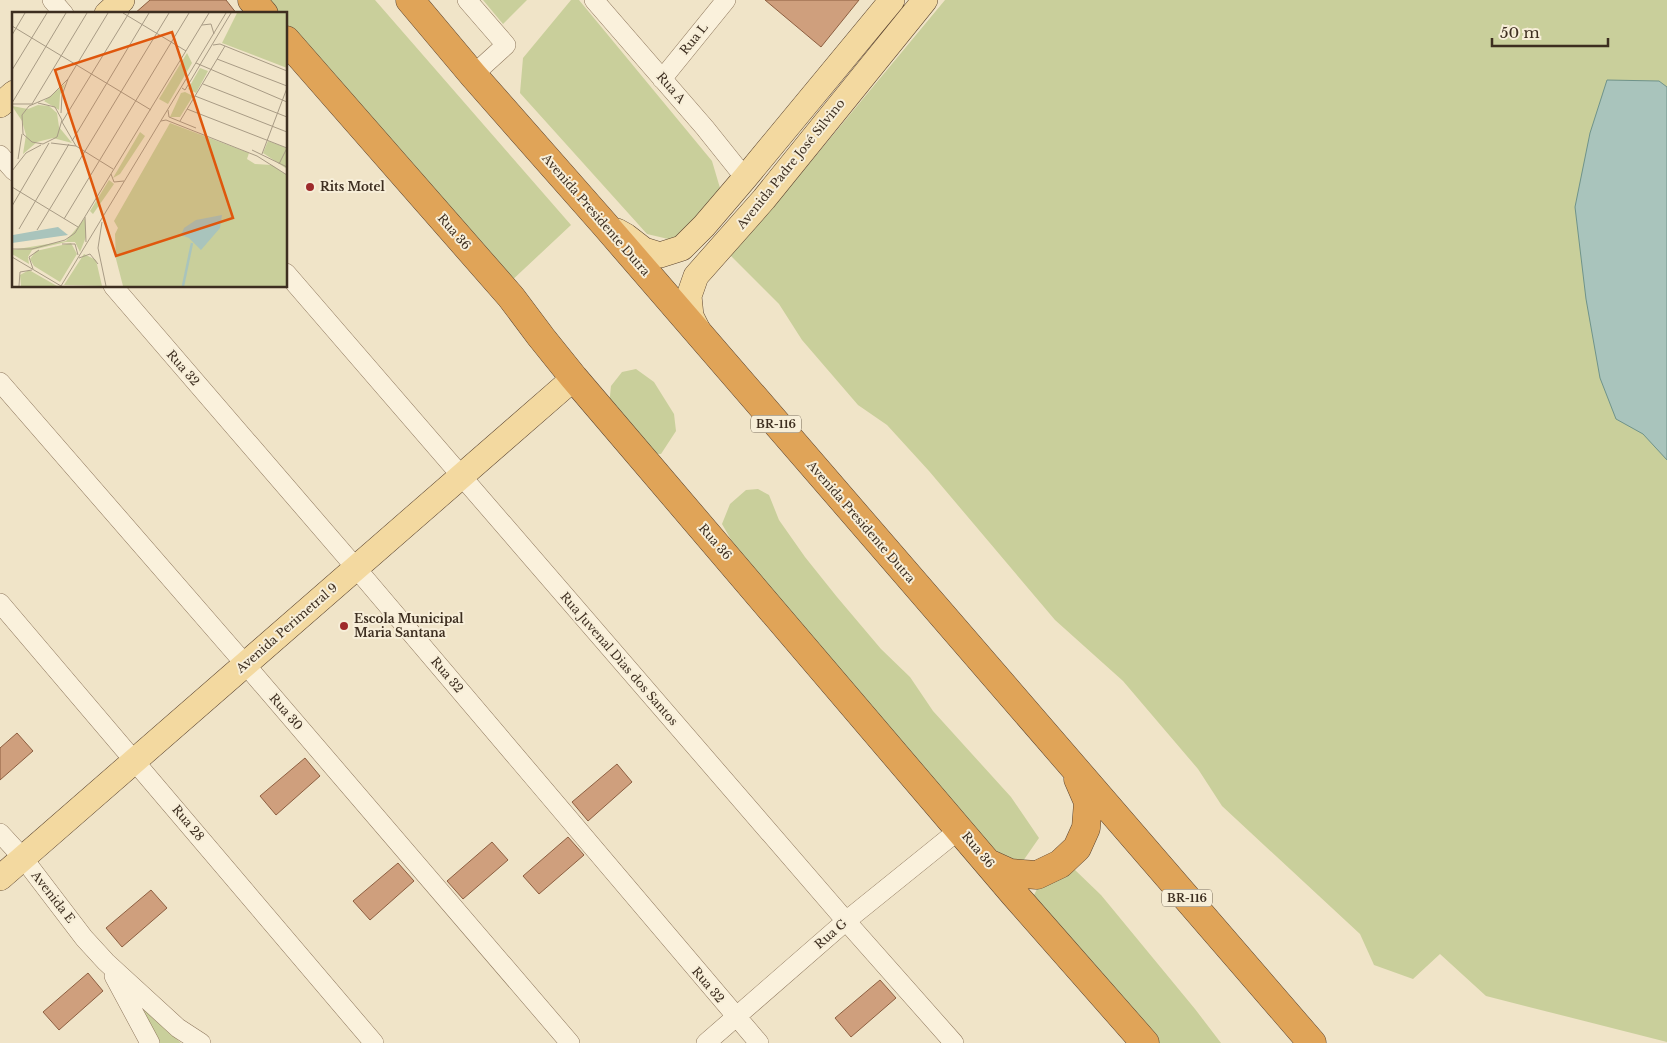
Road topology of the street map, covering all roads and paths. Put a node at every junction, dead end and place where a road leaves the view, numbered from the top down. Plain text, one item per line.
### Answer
1 (52, 0) edge
2 (122, 0) edge
3 (252, 0) edge
4 (410, 0) edge
5 (467, 0) edge
6 (594, 0) edge
7 (726, 0) edge
8 (892, 0) edge
9 (925, 0) edge
10 (62, 12) edge
11 (109, 12) edge
12 (262, 12) edge
13 (288, 42) edge
14 (473, 75) junction
15 (662, 79) junction
16 (12, 96) edge
17 (0, 105) edge
18 (0, 155) edge
19 (12, 169) edge
20 (745, 178) junction
21 (606, 226) junction
22 (288, 275) edge
23 (115, 288) edge
24 (702, 338) junction
25 (574, 378) junction
26 (0, 382) edge
27 (460, 475) junction
28 (356, 568) junction
29 (0, 603) edge
30 (245, 664) junction
31 (135, 760) junction
32 (1072, 766) junction
33 (960, 829) junction
34 (0, 833) edge
35 (23, 858) junction
36 (988, 863) junction
37 (0, 878) edge
38 (846, 921) junction
39 (1233, 950) junction
40 (106, 962) junction
41 (736, 1017) junction
42 (150, 1043) edge
43 (201, 1043) edge
44 (374, 1043) edge
45 (570, 1043) edge
46 (706, 1043) edge
47 (759, 1043) edge
48 (954, 1043) edge
49 (1145, 1043) edge
50 (1312, 1043) edge
51 (1334, 1043) edge

1 - 10 street
2 - 11 main road
3 - 12 highway
4 - 14 highway, Avenida Presidente Dutra / BR-116
5 - 14 street
6 - 15 street, Rua A
7 - 15 street, Rua L
8 - 20 main road, Avenida Padre José Silvino
9 - 24 main road, Avenida Padre José Silvino
13 - 25 highway, Rua 36
14 - 21 highway, Avenida Presidente Dutra / BR-116
15 - 20 street, Rua A
16 - 17 main road
18 - 19 street
20 - 21 main road, Avenida Padre José Silvino
21 - 24 highway, Avenida Presidente Dutra / BR-116
22 - 27 street, Rua Juvenal Dias dos Santos
23 - 28 street, Rua 32
24 - 32 highway, Avenida Presidente Dutra / BR-116
25 - 27 main road, Avenida Perimetral 9
25 - 33 highway, Rua 36
26 - 30 street, Rua 30
27 - 28 main road, Avenida Perimetral 9
27 - 38 street, Rua Juvenal Dias dos Santos
28 - 30 main road, Avenida Perimetral 9
28 - 41 street, Rua 32
29 - 31 street, Rua 28
30 - 31 main road, Avenida Perimetral 9
30 - 45 street, Rua 30
31 - 35 main road, Avenida Perimetral 9
31 - 44 street, Rua 28
32 - 36 highway
32 - 39 highway, Avenida Presidente Dutra / BR-116
33 - 36 highway, Rua 36
33 - 38 street, Rua G
34 - 35 street, Avenida E
35 - 37 main road, Avenida Perimetral 9
35 - 40 street, Avenida E
36 - 49 highway, Rua 36
38 - 41 street, Rua G
38 - 48 street, Rua Juvenal Dias dos Santos
39 - 50 highway, Avenida Presidente Dutra / BR-116
39 - 51 highway
40 - 42 street
40 - 43 street
41 - 46 street, Rua G
41 - 47 street, Rua 32

